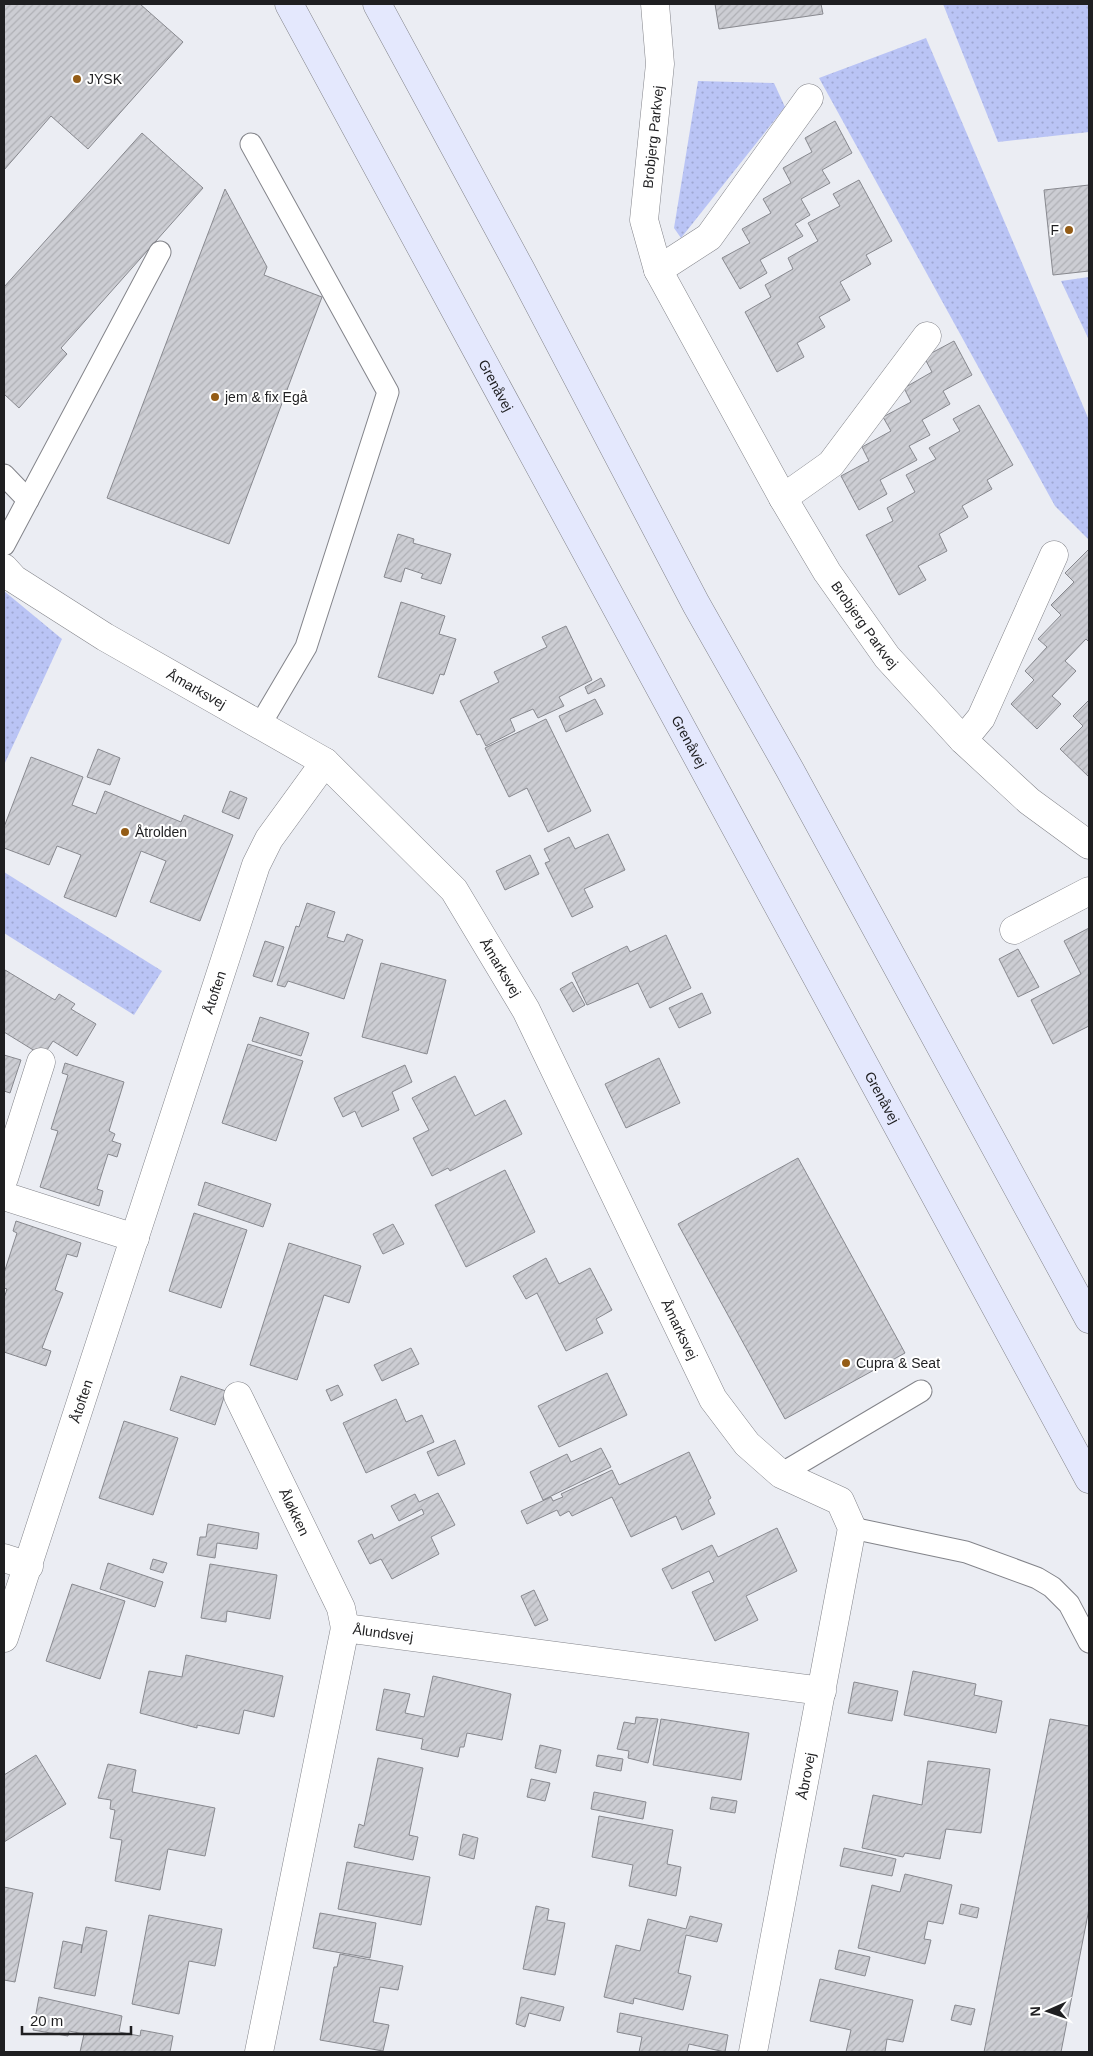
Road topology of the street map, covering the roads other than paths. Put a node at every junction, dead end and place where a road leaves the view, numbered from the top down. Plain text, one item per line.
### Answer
1 (289, 4) edge
2 (376, 4) edge
3 (655, 4) edge
4 (809, 98) dead end
5 (251, 144) dead end
6 (160, 252) dead end
7 (658, 270) junction
8 (927, 336) dead end
9 (4, 475) edge
10 (783, 498) junction
11 (28, 500) junction
12 (4, 545) edge
13 (1054, 555) dead end
14 (4, 568) edge
15 (260, 725) junction
16 (963, 740) junction
17 (325, 762) junction
18 (1089, 845) edge
19 (1089, 891) edge
20 (1014, 930) dead end
21 (41, 1062) dead end
22 (4, 1178) edge
23 (4, 1196) edge
24 (135, 1238) junction
25 (1089, 1319) edge
26 (921, 1391) dead end
27 (238, 1396) dead end
28 (781, 1474) junction
29 (1089, 1479) edge
30 (852, 1528) junction
31 (4, 1558) edge
32 (29, 1566) junction
33 (345, 1628) junction
34 (4, 1638) edge
35 (1089, 1642) edge
36 (822, 1691) junction
37 (260, 2052) edge
38 (753, 2052) edge

1 - 29 main road, Grenåvej
2 - 25 main road
3 - 7 street, Brobjerg Parkvej
4 - 7 street
5 - 15 lane
6 - 11 lane
7 - 10 street, Brobjerg Parkvej
8 - 10 street
9 - 11 lane
10 - 16 street, Brobjerg Parkvej
11 - 12 lane
13 - 16 street
14 - 15 street, Åmarksvej
15 - 17 street, Åmarksvej
16 - 18 street, Brobjerg Parkvej
17 - 24 street, Åtoften
17 - 28 street, Åmarksvej
19 - 20 street
21 - 22 street
23 - 24 street
24 - 32 street, Åtoften
26 - 28 lane
27 - 33 street, Åløkken
28 - 30 street, Åmarksvej
30 - 35 lane
30 - 36 street, Åbrovej
31 - 32 street
32 - 34 street, Åtoften
33 - 36 street, Ålundsvej
33 - 37 street, Ålundsvej
36 - 38 street, Åbrovej

